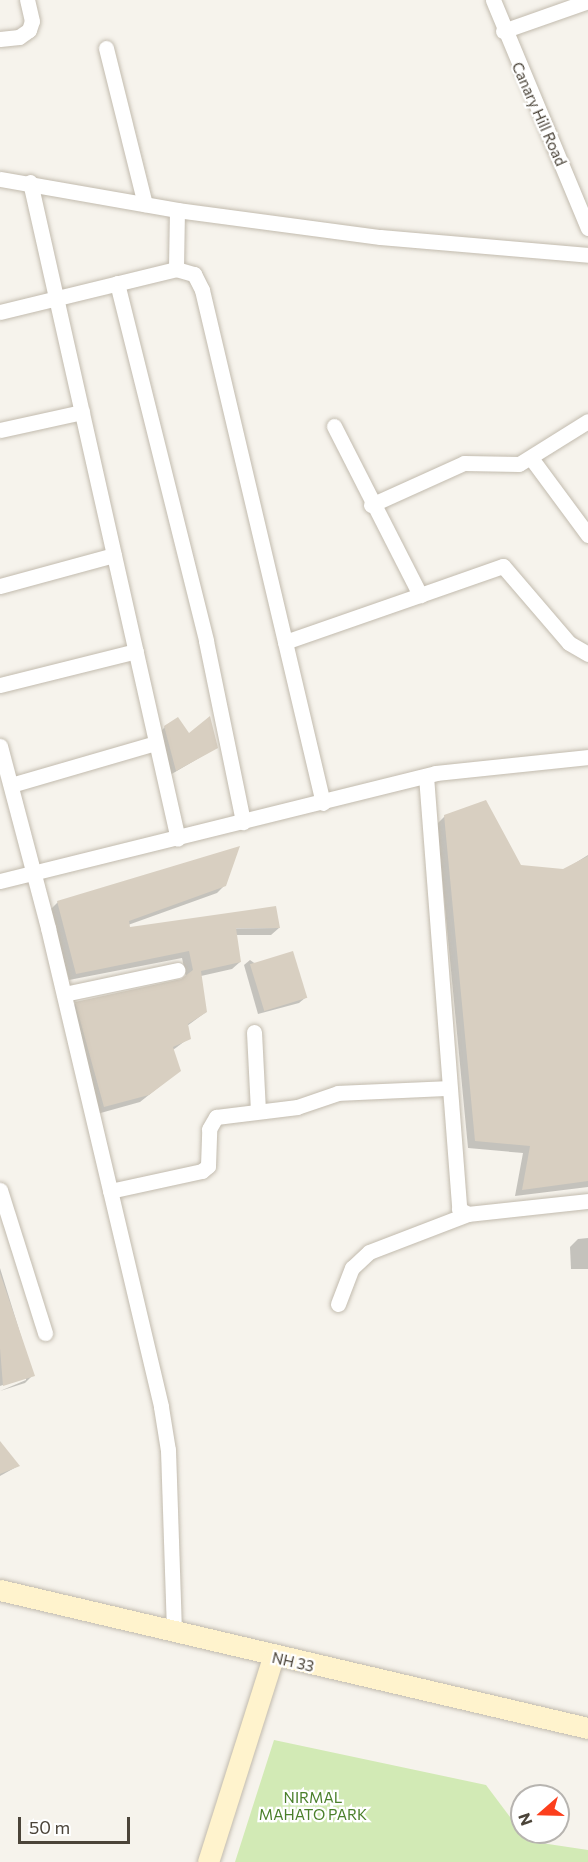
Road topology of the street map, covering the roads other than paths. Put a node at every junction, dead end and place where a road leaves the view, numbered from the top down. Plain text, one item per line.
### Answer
1 (27, 0) edge
2 (493, 0) edge
3 (588, 1) edge
4 (503, 32) junction
5 (0, 39) edge
6 (106, 48) dead end
7 (0, 179) edge
8 (30, 182) junction
9 (145, 204) junction
10 (177, 210) junction
11 (587, 222) edge
12 (588, 255) edge
13 (176, 268) junction
14 (117, 283) junction
15 (56, 298) junction
16 (0, 312) edge
17 (82, 412) junction
18 (588, 421) edge
19 (334, 426) dead end
20 (0, 430) edge
21 (531, 458) junction
22 (371, 505) junction
23 (588, 535) edge
24 (114, 555) junction
25 (0, 586) edge
26 (420, 595) junction
27 (285, 642) junction
28 (136, 651) junction
29 (588, 654) edge
30 (0, 685) edge
31 (156, 743) junction
32 (0, 749) edge
33 (588, 757) edge
34 (426, 776) junction
35 (11, 785) junction
36 (323, 802) junction
37 (243, 822) junction
38 (178, 839) junction
39 (35, 873) junction
40 (0, 881) edge
41 (178, 970) dead end
42 (64, 994) junction
43 (254, 1032) dead end
44 (449, 1088) junction
45 (258, 1111) junction
46 (0, 1190) edge
47 (110, 1191) junction
48 (588, 1201) edge
49 (468, 1214) junction
50 (338, 1304) dead end
51 (45, 1333) dead end
52 (0, 1590) edge
53 (174, 1633) junction
54 (273, 1657) junction
55 (588, 1728) edge
56 (208, 1862) edge

1 - 5 street
2 - 4 street, Canary Hill Road
3 - 4 street
4 - 11 street, Canary Hill Road
6 - 9 street
7 - 8 street
8 - 9 street
8 - 15 street
9 - 10 street
10 - 12 street
10 - 13 street
13 - 14 street
13 - 27 street
14 - 15 street
14 - 37 street
15 - 16 street
15 - 17 street
17 - 20 street
17 - 24 street
18 - 21 street
19 - 22 street
21 - 22 street
21 - 23 street
22 - 26 street
24 - 25 street
24 - 28 street
26 - 27 street
26 - 29 street
27 - 36 street
28 - 30 street
28 - 31 street
31 - 35 street
31 - 38 street
32 - 35 street
33 - 34 street
34 - 36 street
34 - 44 street
35 - 39 street
36 - 37 street
37 - 38 street
38 - 39 street
39 - 40 street
39 - 42 street
41 - 42 street
42 - 47 street
43 - 45 street
44 - 45 street
44 - 49 street
45 - 47 street
46 - 51 street
47 - 53 street
48 - 49 street
49 - 50 street
52 - 53 main road, NH 33
53 - 54 main road, NH 33
54 - 55 main road, NH 33
54 - 56 main road

